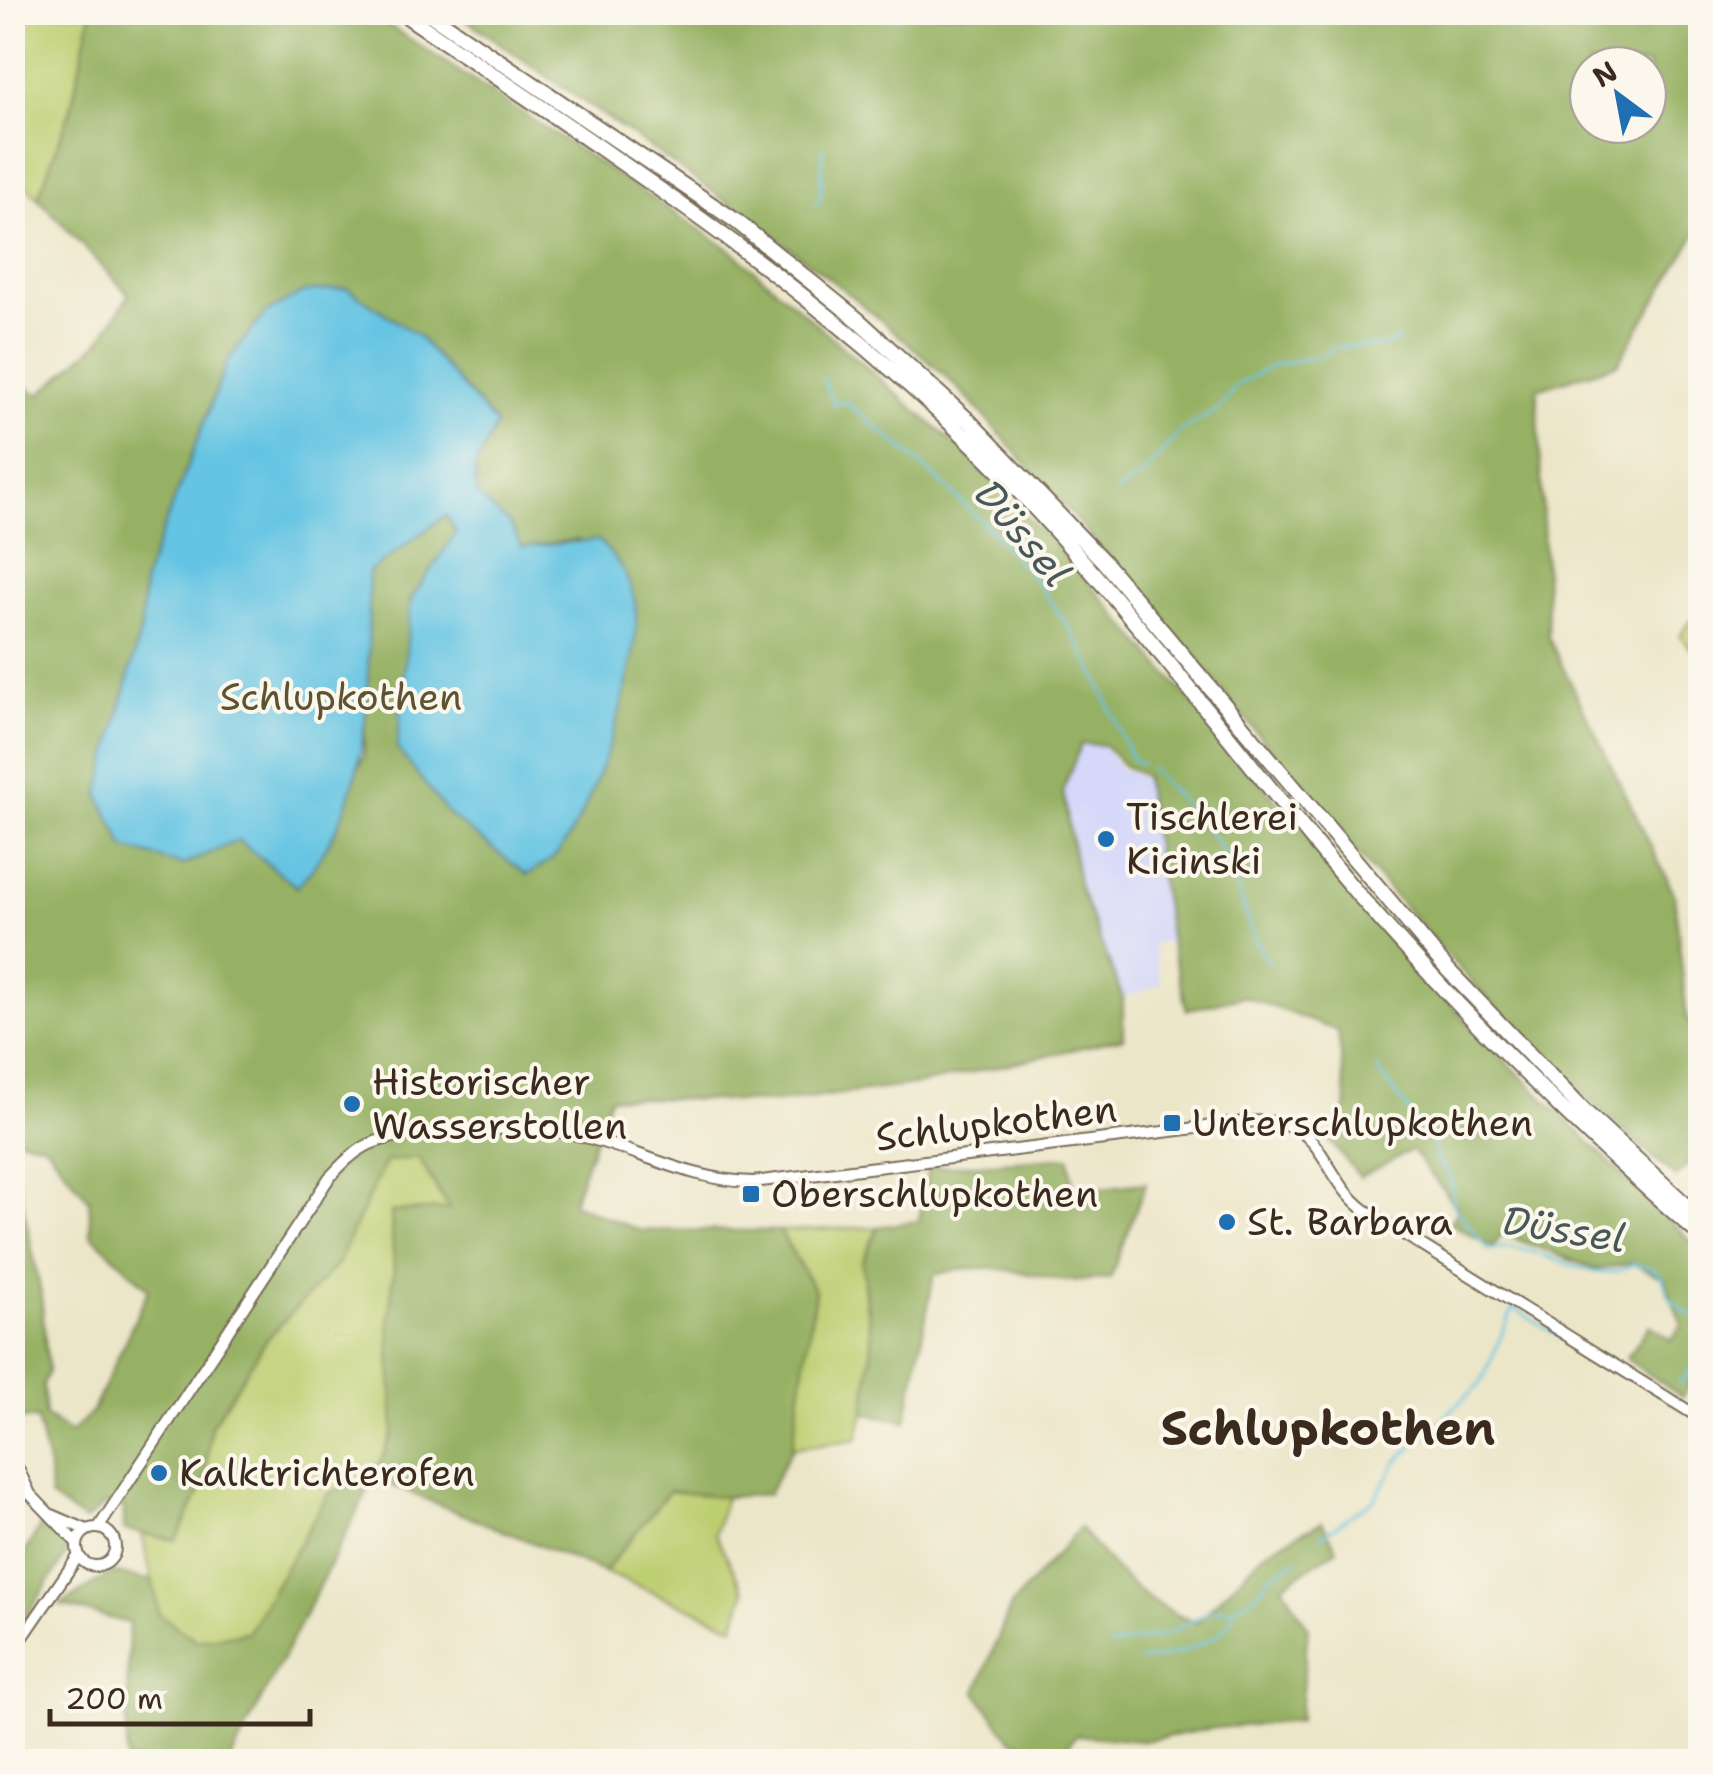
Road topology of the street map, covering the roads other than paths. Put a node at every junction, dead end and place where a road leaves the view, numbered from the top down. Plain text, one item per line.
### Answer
1 (401, 12) edge
2 (427, 12) edge
3 (681, 192) junction
4 (711, 213) junction
5 (1700, 1218) edge
6 (1700, 1235) edge
7 (12, 1281) edge
8 (12, 1384) edge
9 (1700, 1418) edge
10 (12, 1456) edge
11 (58, 1520) junction
12 (94, 1529) junction
13 (76, 1541) junction
14 (84, 1560) junction
15 (12, 1653) edge

1 - 3 highway
2 - 3 highway
3 - 4 highway
4 - 5 highway
4 - 6 highway
7 - 8 main road
9 - 12 main road, Schlupkothen
10 - 11 main road
11 - 12 main road
11 - 13 main road
12 - 13 main road
12 - 14 main road
13 - 14 main road
14 - 15 main road

